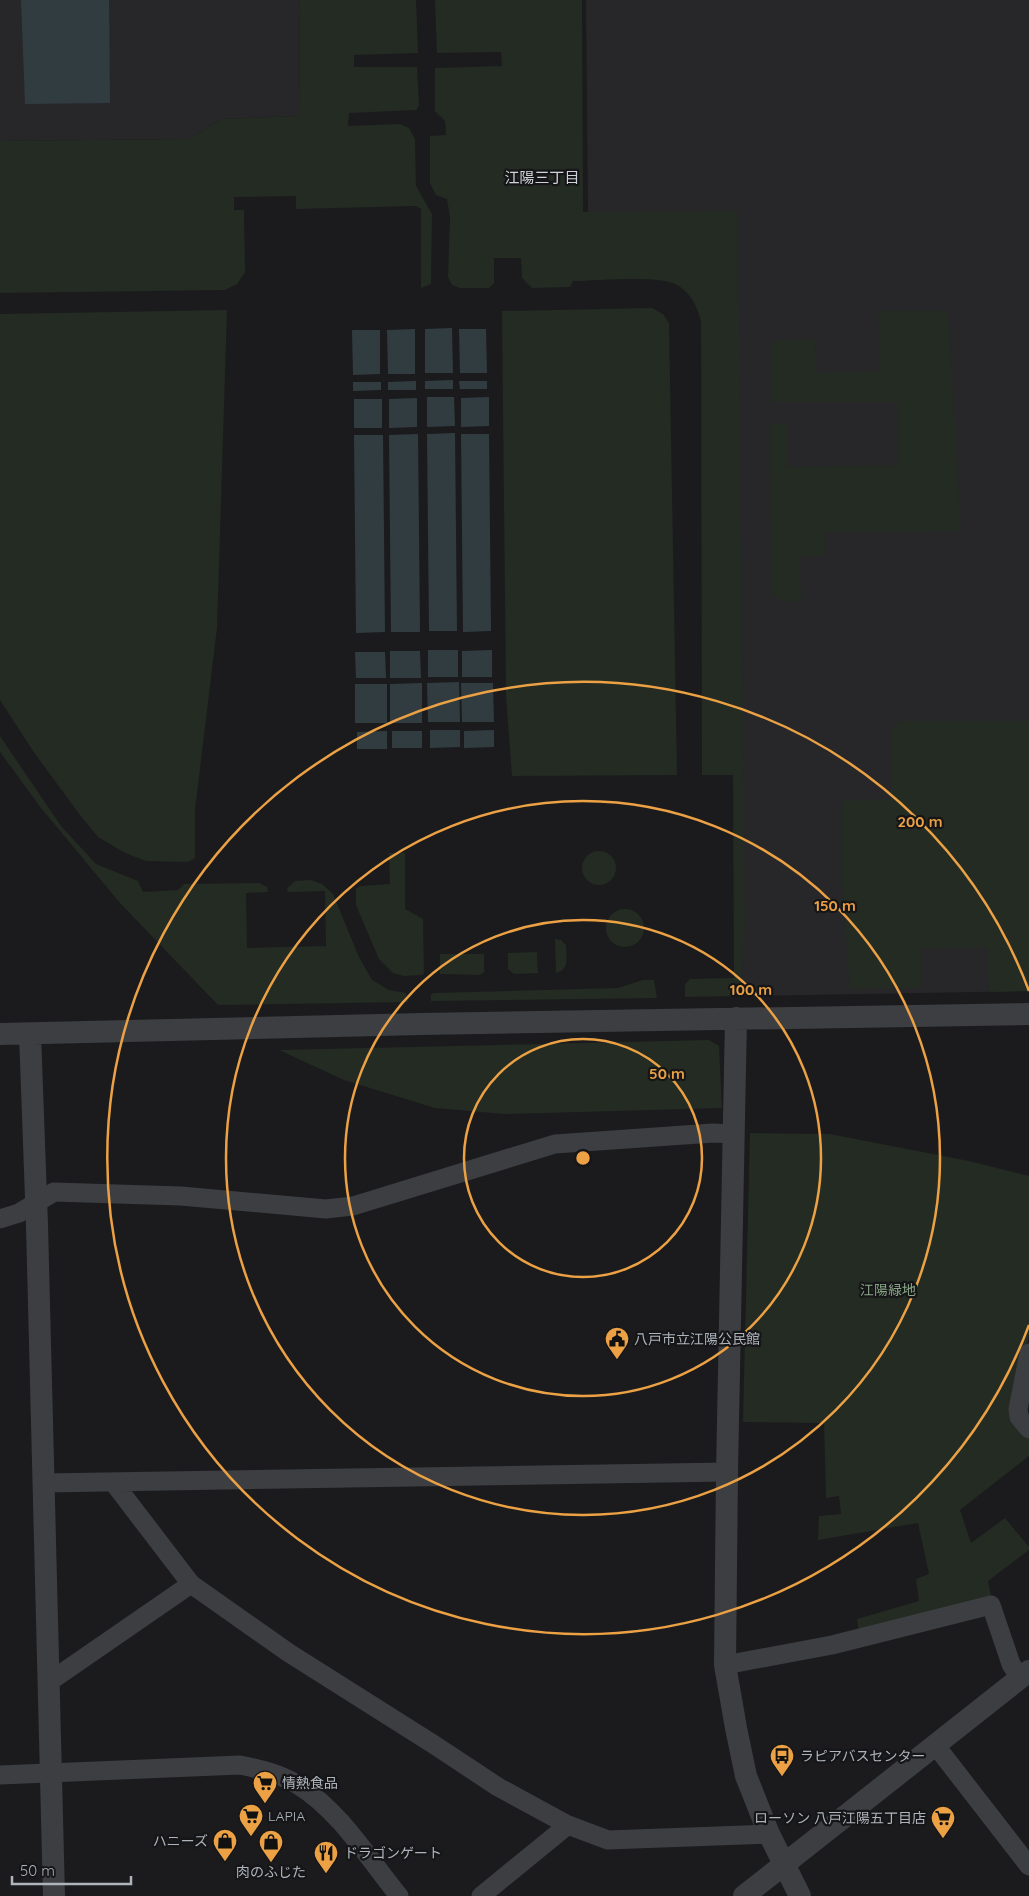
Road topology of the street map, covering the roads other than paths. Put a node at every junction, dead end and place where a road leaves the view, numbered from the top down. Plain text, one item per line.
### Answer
1 (1029, 1014) edge
2 (736, 1018) junction
3 (0, 1034) edge
4 (30, 1034) junction
5 (734, 1134) junction
6 (36, 1203) junction
7 (0, 1219) edge
8 (1029, 1354) edge
9 (1029, 1429) edge
10 (727, 1472) junction
11 (113, 1482) junction
12 (44, 1484) junction
13 (191, 1584) junction
14 (725, 1664) junction
15 (1024, 1675) edge
16 (48, 1682) junction
17 (936, 1746) junction
18 (51, 1773) junction
19 (0, 1775) edge
20 (568, 1826) junction
21 (769, 1834) junction
22 (784, 1865) junction
23 (1029, 1866) edge
24 (54, 1896) edge
25 (399, 1896) edge
26 (481, 1896) edge
27 (744, 1896) edge
28 (800, 1896) edge

1 - 2 street
2 - 4 street
2 - 5 street
3 - 4 street
4 - 6 street
5 - 6 street
5 - 10 street
6 - 7 street
6 - 12 street
8 - 9 street
10 - 11 street
10 - 14 street
11 - 12 street
11 - 13 street
12 - 16 street
13 - 16 street
13 - 20 street
14 - 15 street
14 - 21 street
15 - 17 street
16 - 18 street
17 - 22 street
17 - 23 street
18 - 19 street
18 - 24 street
18 - 25 street
20 - 21 street
20 - 26 street
21 - 22 street
22 - 27 street
22 - 28 street

